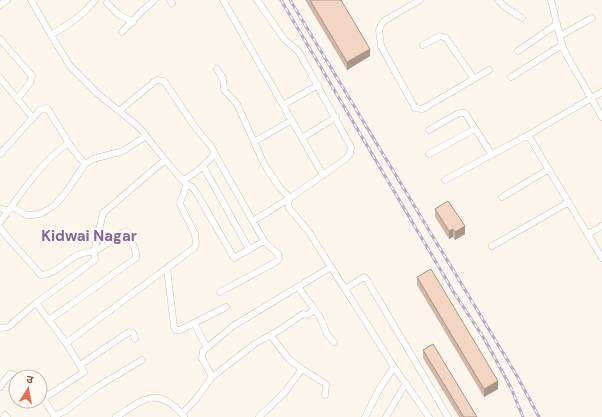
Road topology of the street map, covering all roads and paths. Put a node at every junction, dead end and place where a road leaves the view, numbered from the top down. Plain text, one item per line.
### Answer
1 (7, 0) edge
2 (31, 0) edge
3 (95, 0) edge
4 (156, 0) edge
5 (223, 0) edge
6 (257, 0) edge
7 (405, 0) edge
8 (420, 0) edge
9 (498, 0) edge
10 (551, 0) edge
11 (108, 3) dead end
12 (0, 5) edge
13 (409, 7) junction
14 (522, 18) dead end
15 (592, 18) dead end
16 (133, 22) junction
17 (557, 24) junction
18 (122, 32) dead end
19 (51, 35) junction
20 (560, 36) junction
21 (0, 39) edge
22 (423, 44) dead end
23 (562, 45) junction
24 (518, 51) dead end
25 (217, 69) dead end
26 (489, 70) dead end
27 (510, 77) dead end
28 (0, 78) edge
29 (474, 79) junction
30 (318, 85) junction
31 (602, 92) edge
32 (591, 98) junction
33 (17, 99) junction
34 (283, 105) junction
35 (119, 111) junction
36 (336, 117) junction
37 (602, 117) edge
38 (34, 118) junction
39 (292, 120) junction
40 (474, 129) junction
41 (429, 130) dead end
42 (528, 135) junction
43 (146, 136) junction
44 (302, 138) junction
45 (254, 142) junction
46 (68, 143) junction
47 (0, 154) edge
48 (215, 154) junction
49 (429, 154) dead end
50 (492, 155) junction
51 (165, 160) junction
52 (85, 164) junction
53 (203, 166) junction
54 (549, 169) junction
55 (323, 175) junction
56 (445, 180) dead end
57 (185, 182) junction
58 (502, 197) dead end
59 (290, 198) junction
60 (569, 202) junction
61 (0, 208) edge
62 (10, 209) junction
63 (253, 221) junction
64 (0, 222) edge
65 (602, 226) edge
66 (0, 228) edge
67 (588, 234) junction
68 (264, 241) junction
69 (492, 246) dead end
70 (249, 249) junction
71 (94, 252) junction
72 (602, 258) edge
73 (331, 267) junction
74 (167, 268) junction
75 (298, 287) junction
76 (345, 289) junction
77 (220, 292) dead end
78 (36, 303) junction
79 (226, 307) dead end
80 (314, 310) junction
81 (49, 320) junction
82 (194, 323) junction
83 (0, 328) edge
84 (270, 335) junction
85 (135, 339) dead end
86 (334, 342) dead end
87 (66, 343) junction
88 (207, 348) junction
89 (142, 360) dead end
90 (80, 365) junction
91 (394, 367) junction
92 (302, 370) junction
93 (8, 377) edge
94 (212, 377) junction
95 (406, 383) junction
96 (0, 387) edge
97 (48, 393) edge
98 (325, 395) dead end
99 (48, 406) edge
100 (184, 415) edge
101 (4, 417) edge
102 (7, 417) edge
103 (55, 417) edge
104 (116, 417) edge
105 (259, 417) edge
106 (365, 417) edge
107 (386, 417) edge
108 (429, 417) edge
109 (448, 417) edge

1 - 12 street
2 - 19 street
3 - 19 street
4 - 16 street
5 - 34 street
6 - 30 street
7 - 13 street
8 - 13 street
9 - 14 street
10 - 17 street
11 - 16 street
13 - 29 street
15 - 20 street
16 - 18 street
17 - 20 street
17 - 24 street
19 - 35 street
20 - 23 street
21 - 33 street
22 - 29 street
23 - 27 street
23 - 32 street
25 - 45 street
26 - 29 street
28 - 33 street
30 - 34 street
30 - 36 street
31 - 32 street
32 - 37 street
32 - 42 street
33 - 38 street
34 - 39 street
35 - 43 street
35 - 48 street
36 - 44 street
36 - 55 street
38 - 46 street
38 - 47 street
39 - 44 street
39 - 45 street
40 - 41 street
40 - 49 street
40 - 50 street
42 - 50 street
42 - 54 street
43 - 51 street
43 - 52 street
44 - 55 street
45 - 59 street
46 - 52 street
46 - 62 street
48 - 53 street
48 - 63 street
50 - 56 street
51 - 57 street
51 - 71 street
52 - 62 street
53 - 57 street
53 - 70 street
54 - 58 street
54 - 60 street
55 - 59 street
57 - 70 street
57 - 74 street
59 - 63 street
59 - 73 street
60 - 67 street
60 - 69 street
61 - 62 street
62 - 64 street
63 - 68 street
65 - 67 street
66 - 71 street
67 - 72 street
68 - 70 street
68 - 77 street
71 - 78 street
71 - 81 street
73 - 75 street
73 - 76 street
74 - 82 street
74 - 87 street
75 - 80 street
75 - 88 street
76 - 91 street
76 - 109 street
78 - 81 street
78 - 83 street
79 - 82 street
80 - 84 street
80 - 86 street
81 - 87 street
82 - 88 street
84 - 92 street
84 - 94 street
85 - 90 street
87 - 90 street
88 - 94 street
89 - 103 street
90 - 97 street
91 - 95 street
91 - 106 street
92 - 98 street
92 - 105 street
93 - 96 street
94 - 100 street
95 - 107 street
95 - 108 street
99 - 103 street
100 - 104 street
101 - 102 street

